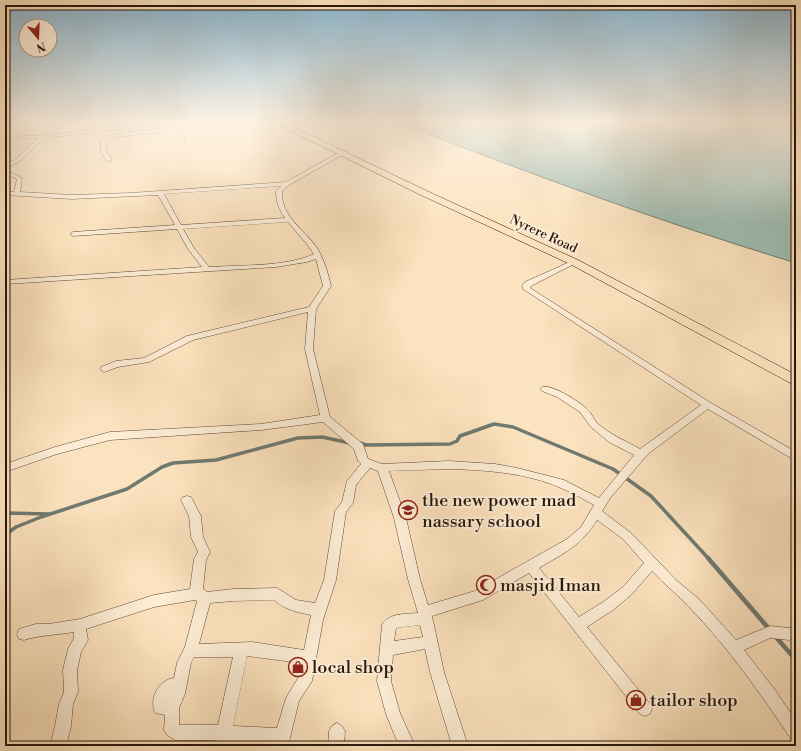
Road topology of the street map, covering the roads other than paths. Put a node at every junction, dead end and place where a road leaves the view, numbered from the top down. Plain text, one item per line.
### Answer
1 (22, 156) edge
2 (107, 156) edge
3 (336, 156) edge
4 (351, 156) edge
5 (352, 156) edge
6 (109, 160) dead end
7 (5, 166) edge
8 (5, 172) edge
9 (287, 184) junction
10 (5, 193) edge
11 (17, 193) junction
12 (161, 194) junction
13 (289, 220) junction
14 (180, 226) junction
15 (73, 234) dead end
16 (318, 256) junction
17 (574, 262) junction
18 (206, 268) junction
19 (5, 282) edge
20 (312, 309) junction
21 (104, 369) dead end
22 (796, 374) edge
23 (796, 381) edge
24 (545, 389) dead end
25 (708, 404) junction
26 (324, 418) junction
27 (641, 454) junction
28 (796, 457) edge
29 (368, 464) junction
30 (5, 468) edge
31 (382, 468) junction
32 (187, 500) dead end
33 (598, 509) junction
34 (652, 563) junction
35 (530, 566) junction
36 (200, 596) junction
37 (319, 610) junction
38 (425, 615) junction
39 (77, 625) junction
40 (578, 625) junction
41 (796, 631) edge
42 (24, 634) dead end
43 (431, 642) junction
44 (733, 648) junction
45 (242, 649) junction
46 (386, 649) junction
47 (191, 650) junction
48 (310, 658) junction
49 (645, 709) dead end
50 (337, 730) dead end
51 (796, 734) edge
52 (222, 740) edge
53 (281, 741) edge
54 (58, 746) edge
55 (336, 746) edge
56 (408, 746) edge
57 (460, 746) edge

1 - 7 street
2 - 6 street
3 - 9 street
4 - 17 main road, Nyrere Road
5 - 22 main road, Nyrere Road
8 - 11 street
9 - 12 street
9 - 13 street
10 - 11 street
11 - 12 street
12 - 14 street
13 - 14 street
13 - 16 street
14 - 15 street
14 - 18 street
16 - 18 street
16 - 20 street
17 - 23 main road, Nyrere Road
17 - 25 street
18 - 19 street
20 - 21 street
20 - 26 street
24 - 27 street
25 - 27 street
25 - 28 street
26 - 29 street
26 - 30 street
27 - 33 street
29 - 31 street
29 - 37 street
31 - 33 street
31 - 38 street
32 - 36 street
33 - 34 street
33 - 35 street
34 - 40 street
34 - 44 street
35 - 38 street
35 - 40 street
36 - 37 street
36 - 39 street
36 - 47 street
37 - 48 street
38 - 43 street
38 - 46 street
39 - 42 street
39 - 54 street
40 - 49 street
41 - 44 street
43 - 46 street
43 - 57 street
44 - 51 street
45 - 47 street
45 - 48 street
45 - 52 street
46 - 56 street
47 - 52 street
48 - 53 street
50 - 55 street
52 - 53 street

